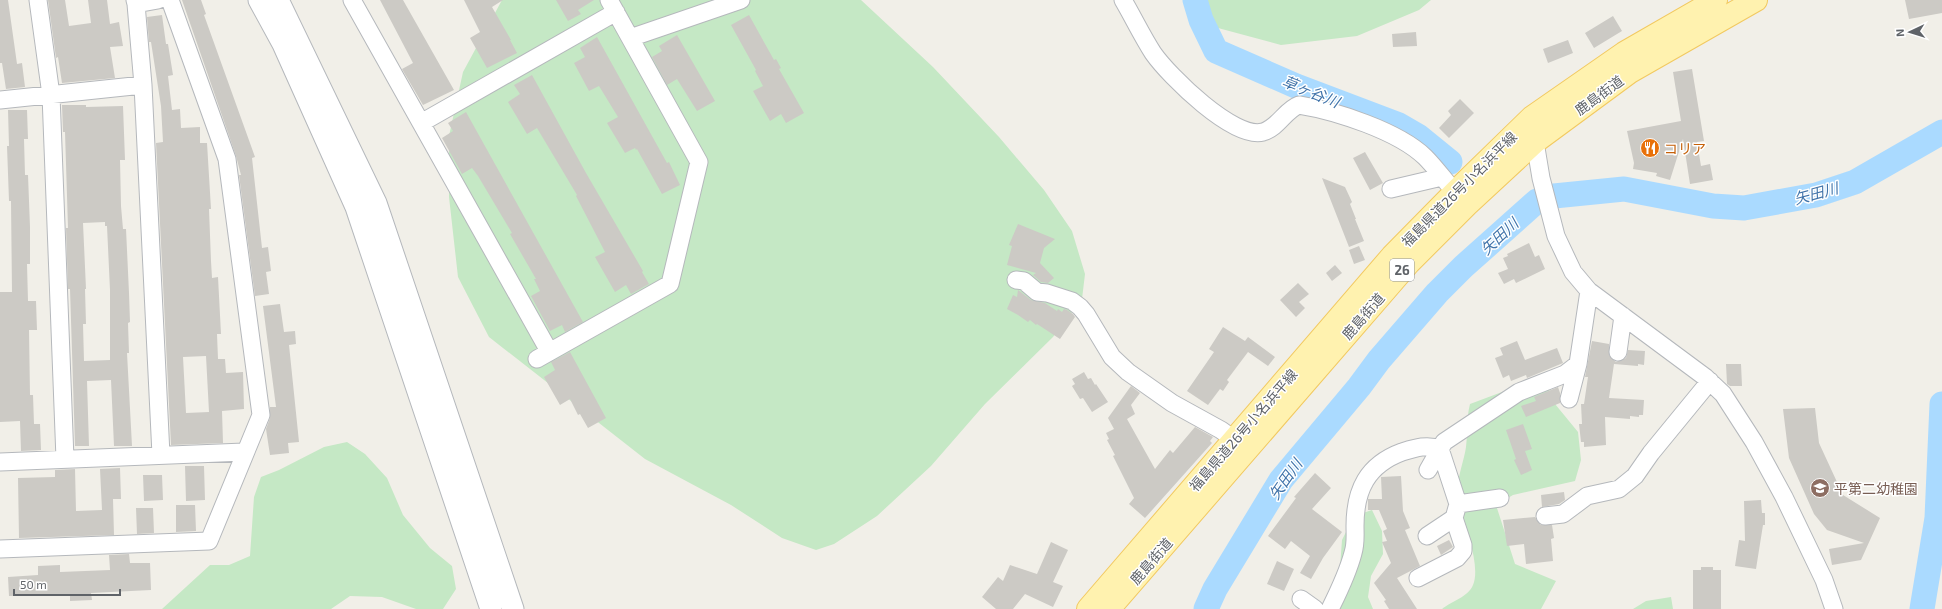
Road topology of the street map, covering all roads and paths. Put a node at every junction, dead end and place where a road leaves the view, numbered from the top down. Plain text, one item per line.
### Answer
1 (38, 0) edge
2 (158, 0) edge
3 (170, 0) edge
4 (259, 0) edge
5 (278, 0) edge
6 (352, 0) edge
7 (741, 0) edge
8 (1123, 0) edge
9 (1716, 0) edge
10 (1756, 0) edge
11 (136, 2) edge
12 (612, 6) edge
13 (630, 38) junction
14 (144, 85) junction
15 (51, 95) junction
16 (0, 100) edge
17 (421, 123) junction
18 (1535, 142) junction
19 (1448, 185) junction
20 (1390, 189) dead end
21 (1016, 280) dead end
22 (1589, 291) junction
23 (1623, 316) junction
24 (1618, 352) dead end
25 (1578, 364) junction
26 (1710, 381) junction
27 (1569, 399) dead end
28 (1235, 440) junction
29 (1440, 448) junction
30 (244, 452) junction
31 (161, 455) junction
32 (65, 459) junction
33 (0, 462) edge
34 (1428, 470) dead end
35 (1500, 498) dead end
36 (1456, 511) junction
37 (1545, 516) dead end
38 (1428, 536) dead end
39 (0, 549) edge
40 (1418, 578) dead end
41 (491, 609) edge
42 (513, 609) edge
43 (1088, 609) edge
44 (1109, 609) edge
45 (1330, 609) edge
46 (1834, 609) edge

1 - 15 street
2 - 11 street
3 - 30 street
4 - 41 street
5 - 42 street
6 - 17 street
7 - 13 street
8 - 19 street
9 - 19 main road, 福島県道26号小名浜平線 / 26
10 - 18 main road, 鹿島街道 / 26
11 - 14 street
12 - 13 street
12 - 17 street
13 - 17 street
14 - 15 street
14 - 31 street
15 - 16 street
15 - 32 street
18 - 22 street
18 - 44 main road, 鹿島街道 / 26
19 - 20 street
19 - 28 main road, 福島県道26号小名浜平線 / 26
21 - 28 street
22 - 23 street
22 - 25 street
23 - 24 street
23 - 26 street
25 - 27 street
25 - 29 street
26 - 37 street
26 - 46 street
28 - 43 main road, 福島県道26号小名浜平線 / 26
29 - 34 street
29 - 36 street
29 - 45 street
30 - 31 street
30 - 39 street
31 - 32 street
32 - 33 street
35 - 36 street
36 - 38 street
36 - 40 street

